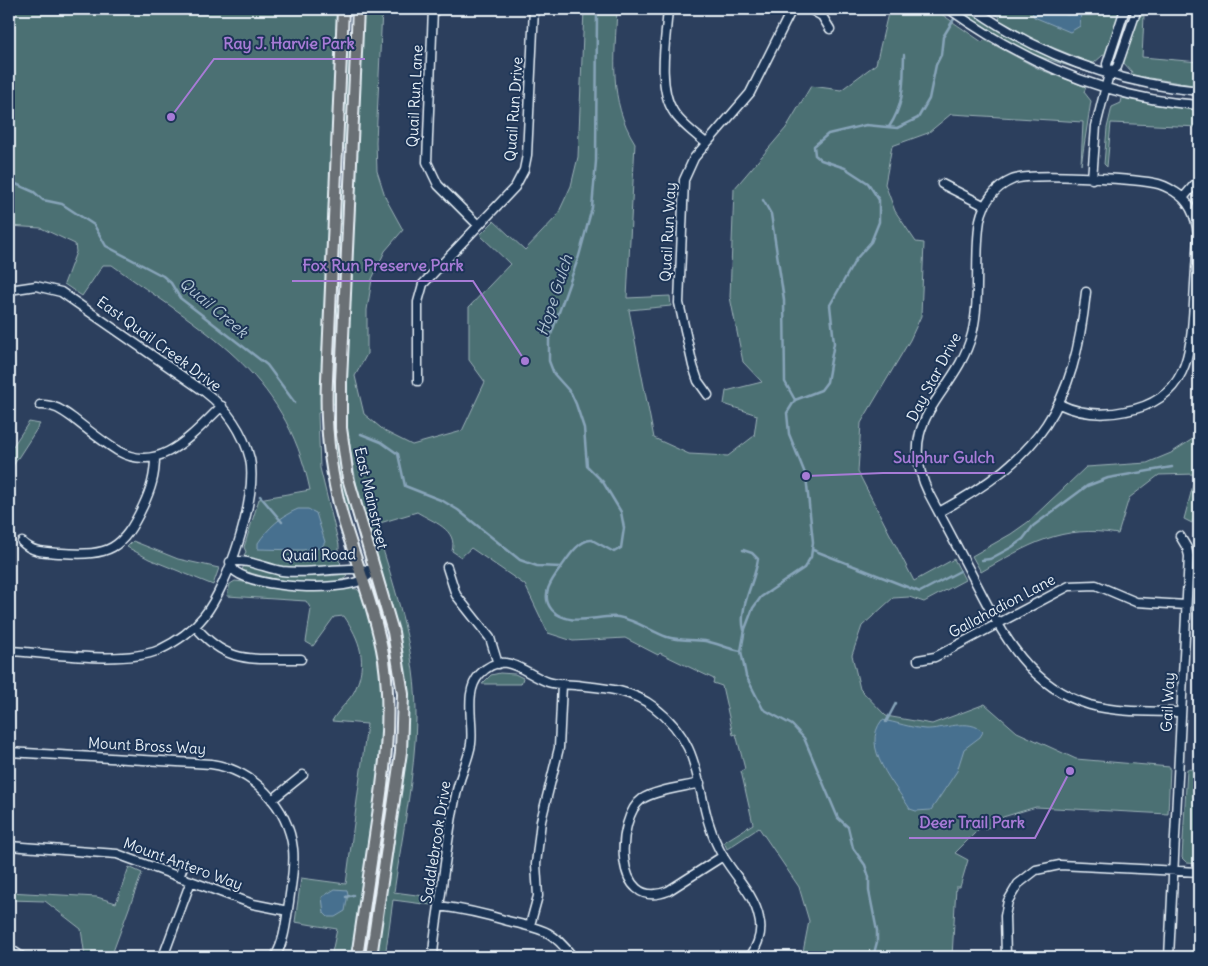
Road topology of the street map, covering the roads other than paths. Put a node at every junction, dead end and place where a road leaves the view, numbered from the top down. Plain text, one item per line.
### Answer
1 (343, 9) edge
2 (358, 9) edge
3 (433, 9) edge
4 (534, 9) edge
5 (668, 9) edge
6 (792, 9) edge
7 (810, 9) edge
8 (949, 9) edge
9 (1125, 9) edge
10 (1136, 9) edge
11 (976, 10) edge
12 (830, 30) dead end
13 (1109, 74) junction
14 (1105, 88) junction
15 (1199, 91) edge
16 (1199, 105) edge
17 (706, 143) junction
18 (1092, 179) junction
19 (942, 184) dead end
20 (1194, 186) dead end
21 (1183, 198) junction
22 (985, 206) junction
23 (478, 225) junction
24 (9, 290) edge
25 (1086, 292) dead end
26 (418, 381) dead end
27 (708, 395) dead end
28 (1059, 404) junction
29 (40, 405) dead end
30 (222, 406) junction
31 (155, 457) junction
32 (939, 512) junction
33 (1180, 536) dead end
34 (22, 542) dead end
35 (230, 562) junction
36 (447, 567) dead end
37 (358, 568) junction
38 (374, 571) junction
39 (362, 580) junction
40 (1186, 605) junction
41 (997, 624) junction
42 (195, 626) junction
43 (9, 651) edge
44 (301, 660) dead end
45 (918, 660) dead end
46 (498, 664) junction
47 (562, 684) junction
48 (1181, 712) junction
49 (9, 752) edge
50 (303, 775) dead end
51 (700, 783) junction
52 (272, 800) junction
53 (9, 846) edge
54 (723, 856) junction
55 (184, 864) dead end
56 (1173, 871) junction
57 (1199, 872) edge
58 (179, 877) junction
59 (191, 881) junction
60 (439, 906) junction
61 (288, 911) junction
62 (530, 925) junction
63 (9, 948) edge
64 (22, 957) edge
65 (163, 957) edge
66 (275, 957) edge
67 (357, 957) edge
68 (371, 957) edge
69 (432, 957) edge
70 (573, 957) edge
71 (750, 957) edge
72 (1006, 957) edge
73 (1169, 957) edge

1 - 37 main road, East Mainstreet
2 - 38 main road, East Mainstreet
3 - 23 street, Quail Run Lane
4 - 23 street, Quail Run Drive
5 - 17 street
6 - 17 street, Quail Run Way
7 - 12 street
8 - 14 street
9 - 13 street
10 - 13 street
11 - 13 street
13 - 14 street
13 - 15 street
14 - 16 street
14 - 18 street
17 - 27 street, Quail Run Way
18 - 21 street, Day Star Drive
18 - 22 street, Day Star Drive
19 - 22 street
20 - 21 street
21 - 28 street
22 - 32 street, Day Star Drive
23 - 26 street, Quail Run Drive
24 - 30 street, East Quail Creek Drive
25 - 28 street
28 - 32 street
29 - 31 street
30 - 31 street
30 - 35 street, East Quail Creek Drive
31 - 34 street
32 - 41 street, Day Star Drive
33 - 40 street, Gail Way
35 - 37 street, Quail Road
35 - 39 street, Quail Road
35 - 42 street, East Quail Creek Drive
36 - 46 street
37 - 38 street, Quail Road
37 - 39 main road, East Mainstreet
38 - 39 street, Quail Road
38 - 68 main road, East Mainstreet
39 - 67 main road, East Mainstreet
40 - 41 street, Gallahadion Lane
40 - 48 street, Gail Way
41 - 45 street, Gallahadion Lane
41 - 48 street, Day Star Drive
42 - 43 street, East Quail Creek Drive
42 - 44 street
46 - 47 street
46 - 60 street, Saddlebrook Drive
47 - 51 street
47 - 62 street
48 - 56 street, Gail Way
49 - 52 street, Mount Bross Way
50 - 52 street
51 - 54 street
51 - 54 street
52 - 61 street, Mount Bross Way
53 - 58 street, Mount Antero Way
54 - 71 street
55 - 58 street
56 - 57 street
56 - 72 street
56 - 73 street, Gail Way
58 - 59 street, Mount Antero Way
59 - 61 street, Mount Antero Way
59 - 65 street
60 - 62 street
60 - 69 street, Saddlebrook Drive
61 - 66 street, Mount Bross Way
62 - 70 street
63 - 64 street

